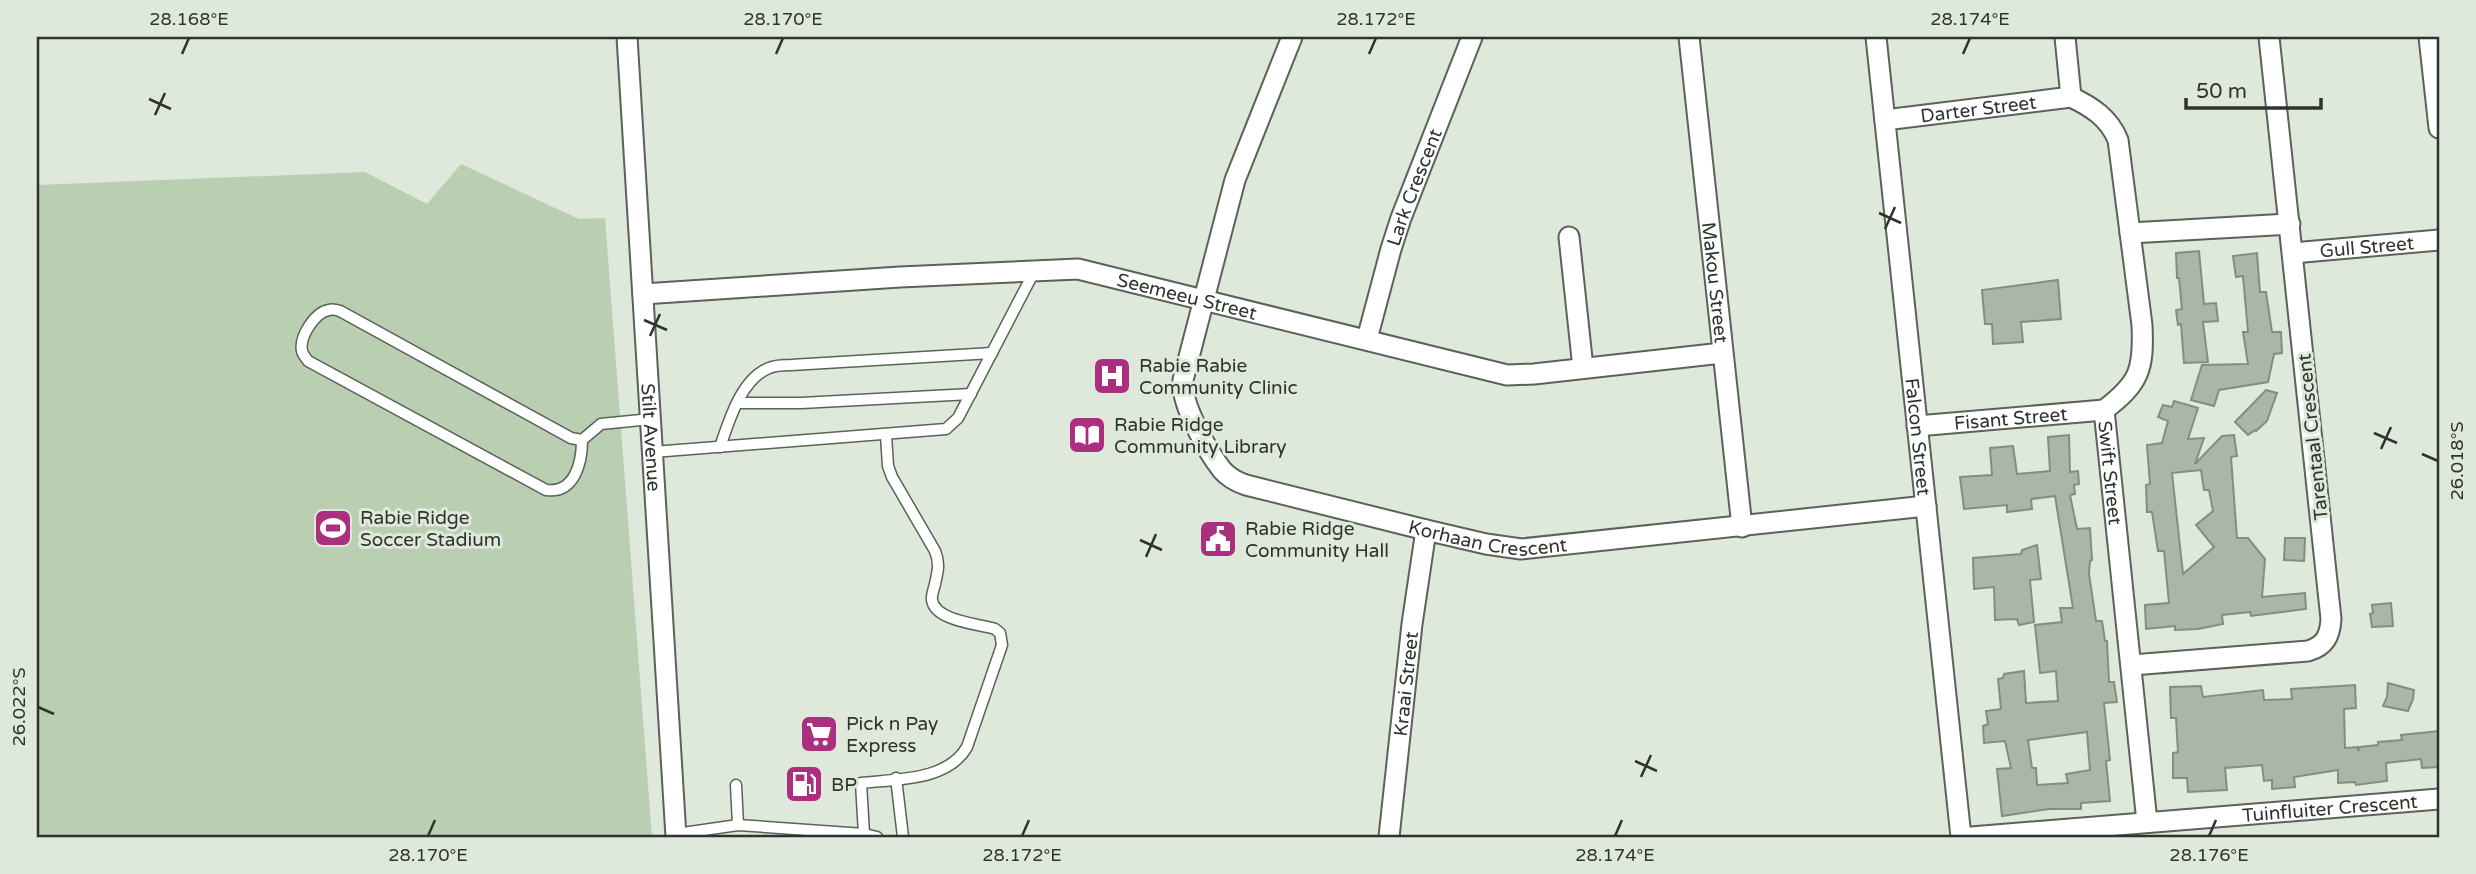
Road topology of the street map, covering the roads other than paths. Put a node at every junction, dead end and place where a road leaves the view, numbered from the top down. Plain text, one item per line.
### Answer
1 (627, 37) edge
2 (1292, 37) edge
3 (1472, 37) edge
4 (1689, 37) edge
5 (1876, 37) edge
6 (2065, 37) edge
7 (2269, 37) edge
8 (2429, 37) edge
9 (2071, 97) junction
10 (1885, 120) junction
11 (2439, 128) edge
12 (2290, 224) junction
13 (2130, 233) junction
14 (1569, 237) dead end
15 (2439, 240) edge
16 (2293, 253) junction
17 (1035, 270) junction
18 (643, 294) junction
19 (1203, 299) junction
20 (1367, 339) junction
21 (992, 353) junction
22 (1722, 353) junction
23 (1583, 368) junction
24 (971, 394) junction
25 (738, 403) junction
26 (2104, 410) junction
27 (650, 419) junction
28 (1917, 426) junction
29 (886, 435) junction
30 (582, 440) junction
31 (720, 447) junction
32 (653, 452) junction
33 (1926, 506) junction
34 (1742, 527) junction
35 (1426, 530) junction
36 (2132, 665) junction
37 (896, 778) junction
38 (736, 785) dead end
39 (2439, 799) edge
40 (2147, 822) junction
41 (738, 825) junction
42 (864, 834) junction
43 (676, 836) edge
44 (877, 837) edge
45 (903, 837) edge
46 (1389, 837) edge
47 (1961, 837) edge
48 (1971, 837) edge

1 - 18 street, Stilt Avenue
2 - 19 street, Korhaan Crescent
3 - 20 street, Lark Crescent
4 - 22 street, Makou Street
5 - 10 street, Falcon Street
6 - 9 street
7 - 12 street, Tarentaal Crescent
8 - 11 street
9 - 10 street, Darter Street
9 - 13 street, Swift Street
10 - 28 street, Falcon Street
12 - 13 street
12 - 16 street, Tarentaal Crescent
13 - 26 street, Swift Street
14 - 23 street
15 - 16 street, Gull Street
16 - 36 street, Tarentaal Crescent
17 - 18 street, Seemeeu Street
17 - 19 street, Seemeeu Street
17 - 21 lane
18 - 27 street, Stilt Avenue
19 - 20 street, Seemeeu Street
19 - 35 street, Korhaan Crescent
20 - 23 street, Seemeeu Street
21 - 24 lane
21 - 25 lane
22 - 23 street, Seemeeu Street
22 - 34 street, Makou Street
24 - 25 lane
24 - 29 lane
25 - 31 lane
26 - 28 street, Fisant Street
26 - 36 street, Swift Street
27 - 30 lane
27 - 32 street, Stilt Avenue
28 - 33 street, Falcon Street
29 - 31 lane
29 - 37 lane
30 - 30 lane
31 - 32 lane
32 - 43 street, Stilt Avenue
33 - 34 street, Korhaan Crescent
33 - 47 street, Falcon Street
34 - 35 street, Korhaan Crescent
35 - 46 street, Kraai Street
36 - 40 street, Swift Street
37 - 42 lane
37 - 45 lane
38 - 41 lane
39 - 40 street, Tuinfluiter Crescent
40 - 48 street, Tuinfluiter Crescent
41 - 42 lane
41 - 43 lane
42 - 44 lane

